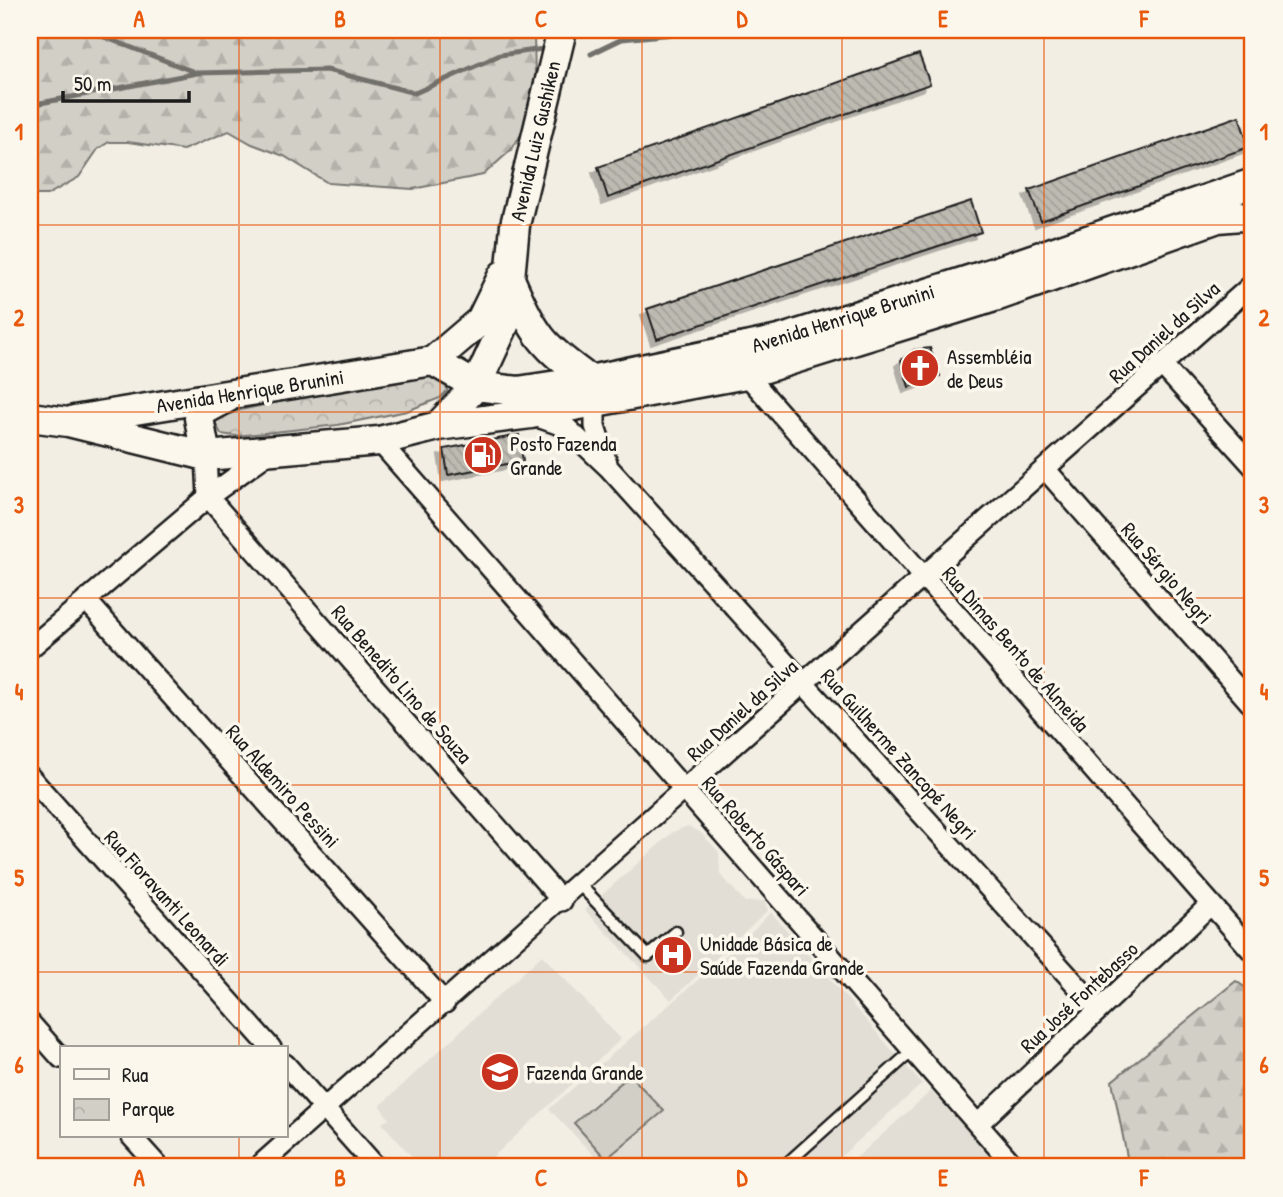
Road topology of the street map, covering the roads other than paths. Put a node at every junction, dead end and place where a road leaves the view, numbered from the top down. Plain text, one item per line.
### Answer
1 (562, 30) edge
2 (1253, 183) edge
3 (1253, 219) edge
4 (511, 265) junction
5 (1253, 284) edge
6 (433, 361) junction
7 (1161, 364) junction
8 (747, 374) junction
9 (475, 386) junction
10 (592, 391) junction
11 (239, 392) junction
12 (531, 414) junction
13 (42, 421) edge
14 (438, 426) junction
15 (379, 441) junction
16 (271, 452) junction
17 (206, 456) junction
18 (1253, 466) edge
19 (608, 467) junction
20 (1046, 470) junction
21 (208, 497) junction
22 (923, 578) junction
23 (86, 600) junction
24 (30, 649) edge
25 (806, 684) junction
26 (1253, 706) edge
27 (30, 777) edge
28 (685, 791) junction
29 (580, 884) junction
30 (562, 901) junction
31 (1211, 904) junction
32 (676, 932) dead end
33 (1253, 952) edge
34 (445, 1003) junction
35 (1099, 1010) junction
36 (30, 1023) edge
37 (269, 1046) edge
38 (913, 1050) junction
39 (60, 1057) edge
40 (287, 1066) edge
41 (325, 1108) junction
42 (978, 1124) junction
43 (133, 1138) edge
44 (159, 1167) edge
45 (258, 1167) edge
46 (376, 1167) edge
47 (783, 1167) edge
48 (1015, 1167) edge

1 - 4 main road, Avenida Luiz Gushiken
2 - 10 main road, Avenida Henrique Brunini
3 - 8 main road, Avenida Henrique Brunini
4 - 6 main road, Avenida Luiz Gushiken
4 - 9 main road, Avenida Luiz Gushiken
4 - 10 main road
5 - 7 street, Rua Daniel da Silva
6 - 9 main road
6 - 11 main road, Avenida Henrique Brunini
7 - 18 street
7 - 20 street, Rua Daniel da Silva
8 - 10 main road, Avenida Henrique Brunini
8 - 22 street, Rua Dimas Bento de Almeida
9 - 10 main road, Avenida Henrique Brunini
9 - 14 main road
10 - 12 main road, Avenida Henrique Brunini
10 - 19 street, Rua Guilherme Zancopé Negri
11 - 13 main road, Avenida Henrique Brunini
11 - 17 main road
12 - 14 main road, Avenida Henrique Brunini
12 - 19 street, Rua Guilherme Zancopé Negri
13 - 17 main road, Avenida Henrique Brunini
14 - 15 main road, Avenida Henrique Brunini
15 - 16 main road, Avenida Henrique Brunini
15 - 28 street, Rua Roberto Gáspari
16 - 17 main road, Avenida Henrique Brunini
16 - 21 street
17 - 21 street
19 - 25 street, Rua Guilherme Zancopé Negri
20 - 22 street, Rua Daniel da Silva
20 - 26 street, Rua Sérgio Negri
21 - 23 street
21 - 30 street, Rua Benedito Lino de Souza
22 - 25 street, Rua Daniel da Silva
22 - 31 street, Rua Dimas Bento de Almeida
23 - 24 street
23 - 34 street, Rua Aldemiro Pessini
25 - 28 street, Rua Daniel da Silva
25 - 35 street, Rua Guilherme Zancopé Negri
27 - 37 street, Rua Fioravanti Leonardi
28 - 29 street, Rua Daniel da Silva
28 - 38 street, Rua Roberto Gáspari
29 - 30 street, Rua Daniel da Silva
29 - 32 lane
30 - 34 street, Rua Daniel da Silva
31 - 33 street, Rua Dimas Bento de Almeida
31 - 35 street, Rua José Fontebasso
34 - 41 street, Rua Daniel da Silva
35 - 42 street, Rua José Fontebasso
36 - 39 street
38 - 42 street, Rua Roberto Gáspari
38 - 47 lane
40 - 41 street
41 - 45 street, Rua Daniel da Silva
41 - 46 street
42 - 48 street, Rua Roberto Gáspari
43 - 44 street

